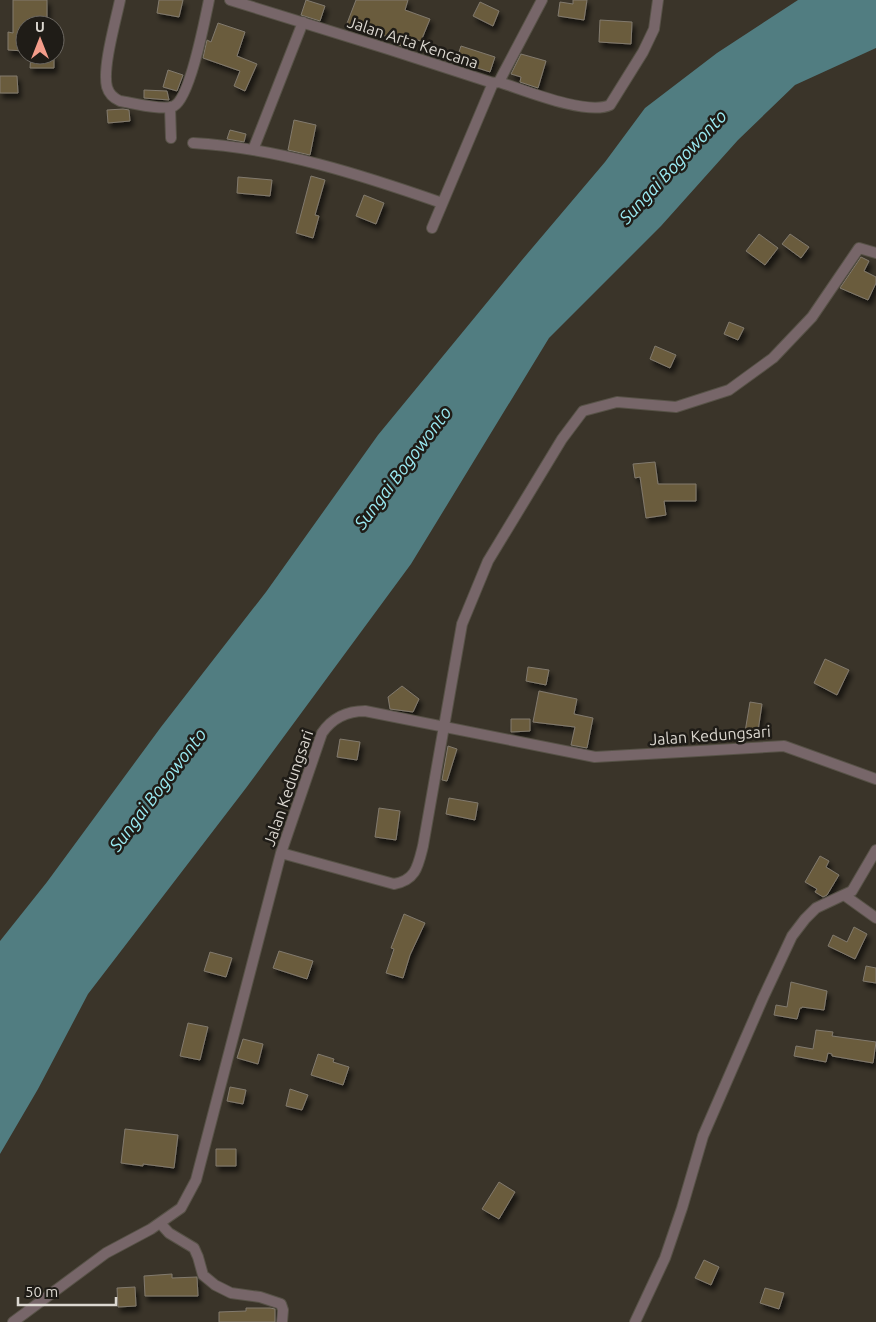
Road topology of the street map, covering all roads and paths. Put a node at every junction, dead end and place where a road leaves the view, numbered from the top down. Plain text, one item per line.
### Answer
1 (120, 0) edge
2 (209, 0) edge
3 (230, 0) edge
4 (542, 0) edge
5 (658, 0) edge
6 (303, 22) junction
7 (496, 82) junction
8 (170, 107) junction
9 (170, 138) dead end
10 (193, 143) dead end
11 (253, 150) junction
12 (442, 203) junction
13 (432, 228) dead end
14 (876, 253) edge
15 (443, 726) junction
16 (876, 779) edge
17 (876, 850) edge
18 (281, 852) junction
19 (844, 895) junction
20 (876, 918) edge
21 (160, 1223) junction
22 (13, 1322) edge
23 (282, 1322) edge
24 (635, 1322) edge

1 - 8 street
2 - 8 street
3 - 6 street, Jalan Arta Kencana
4 - 7 street
5 - 7 street, Jalan Arta Kencana
6 - 7 street, Jalan Arta Kencana
6 - 11 street
7 - 12 street
8 - 9 street
10 - 11 street
11 - 12 street
12 - 13 street
14 - 15 street
15 - 16 street, Jalan Kedungsari
15 - 18 street, Jalan Kedungsari
15 - 18 street
17 - 19 street
18 - 21 street, Jalan Kedungsari
19 - 20 street
19 - 24 street
21 - 22 street, Jalan Kedungsari
21 - 23 street

